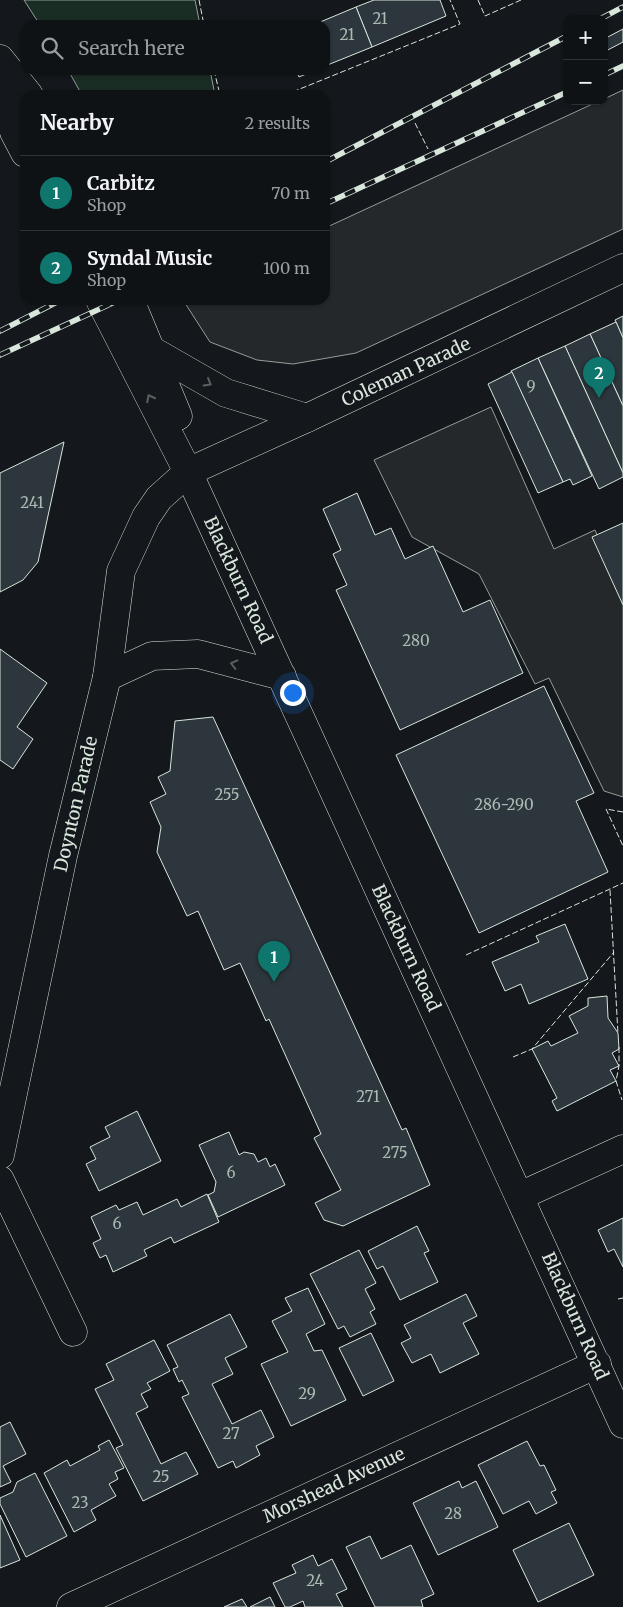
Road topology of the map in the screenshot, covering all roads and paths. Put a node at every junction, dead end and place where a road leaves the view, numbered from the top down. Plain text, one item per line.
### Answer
1 (0, 59) edge
2 (0, 75) edge
3 (25, 90) edge
4 (20, 143) edge
5 (623, 268) edge
6 (103, 305) edge
7 (132, 305) edge
8 (151, 350) junction
9 (308, 418) junction
10 (188, 472) junction
11 (282, 676) junction
12 (107, 677) junction
13 (623, 1149) edge
14 (0, 1155) edge
15 (0, 1180) edge
16 (520, 1196) junction
17 (74, 1332) dead end
18 (597, 1364) junction
19 (623, 1424) edge
20 (71, 1607) edge

1 - 3 street
2 - 4 street
5 - 9 street, Coleman Parade
10 -> 6 street, Blackburn Road
7 - 8 street, Blackburn Road
8 -> 9 street
8 - 10 street, Blackburn Road
9 - 10 street, Coleman Parade
10 - 11 street, Blackburn Road
10 - 12 street, Doynton Parade
11 -> 12 street
11 - 16 street, Blackburn Road
12 - 14 street, Doynton Parade
13 - 16 street
15 - 17 street
16 - 18 street, Blackburn Road
18 - 19 street, Blackburn Road
18 - 20 street, Morshead Avenue

